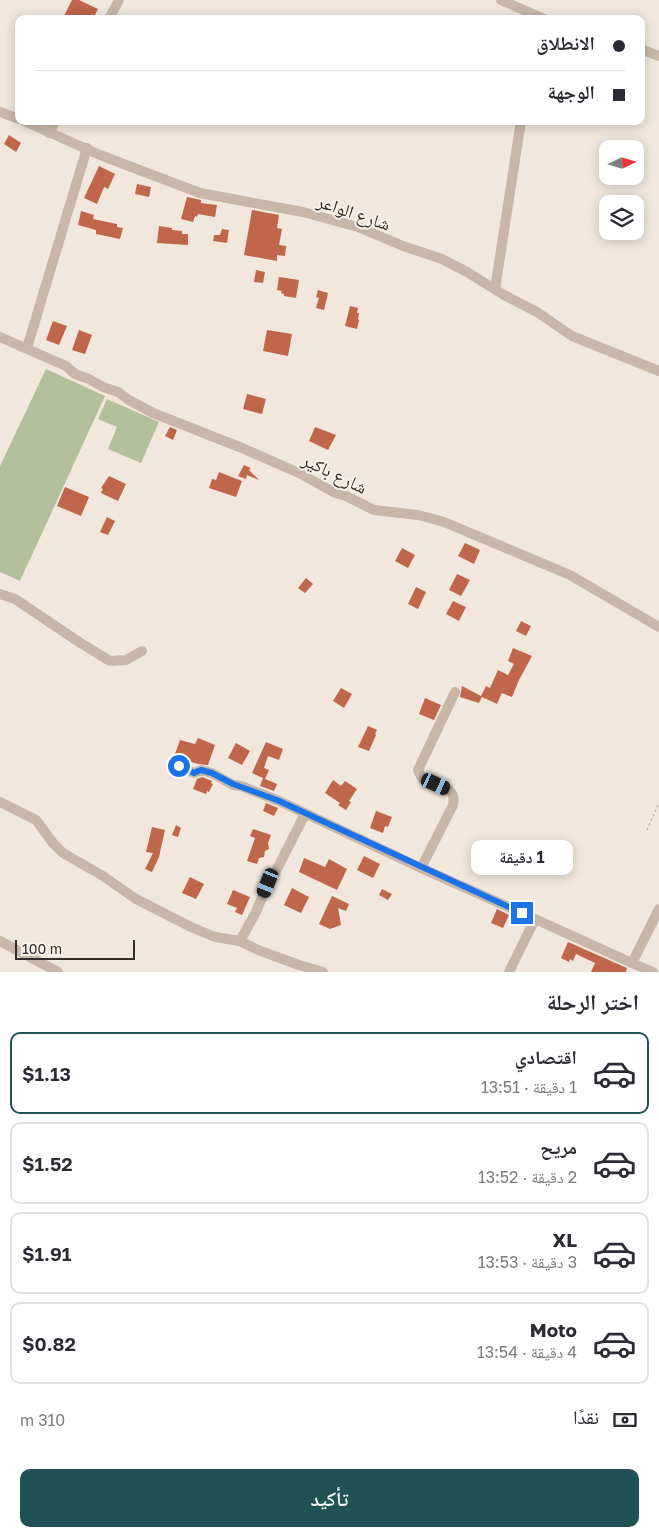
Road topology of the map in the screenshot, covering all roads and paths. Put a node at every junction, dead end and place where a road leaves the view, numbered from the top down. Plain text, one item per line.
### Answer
1 (119, 0) edge
2 (501, 0) edge
3 (111, 15) edge
4 (534, 15) edge
5 (645, 51) edge
6 (659, 56) edge
7 (0, 112) edge
8 (15, 118) edge
9 (33, 125) edge
10 (520, 125) edge
11 (51, 128) edge
12 (87, 148) junction
13 (495, 289) junction
14 (0, 337) edge
15 (28, 346) junction
16 (659, 371) edge
17 (0, 594) edge
18 (659, 627) edge
19 (142, 651) dead end
20 (455, 692) dead end
21 (179, 766) dead end
22 (0, 802) edge
23 (659, 803) edge
24 (305, 814) junction
25 (647, 830) dead end
26 (421, 868) junction
27 (659, 909) edge
28 (535, 919) junction
29 (0, 941) edge
30 (240, 941) junction
31 (632, 963) junction
32 (58, 972) edge
33 (323, 972) edge
34 (510, 972) edge
35 (653, 972) edge

1 - 3 street
2 - 4 street
5 - 6 street
7 - 8 street
9 - 11 street, شارع الواعر
10 - 13 street
11 - 12 street, شارع الواعر
12 - 13 street, شارع الواعر
12 - 15 street
13 - 16 street, شارع الواعر
14 - 15 street, شارع باكير
15 - 18 street, شارع باكير
17 - 19 street
20 - 26 street
21 - 24 street
22 - 30 street
23 - 25 path
24 - 26 street
24 - 30 street
26 - 28 street
27 - 31 street
28 - 31 street
28 - 34 street
29 - 32 street
30 - 33 street
31 - 35 street

